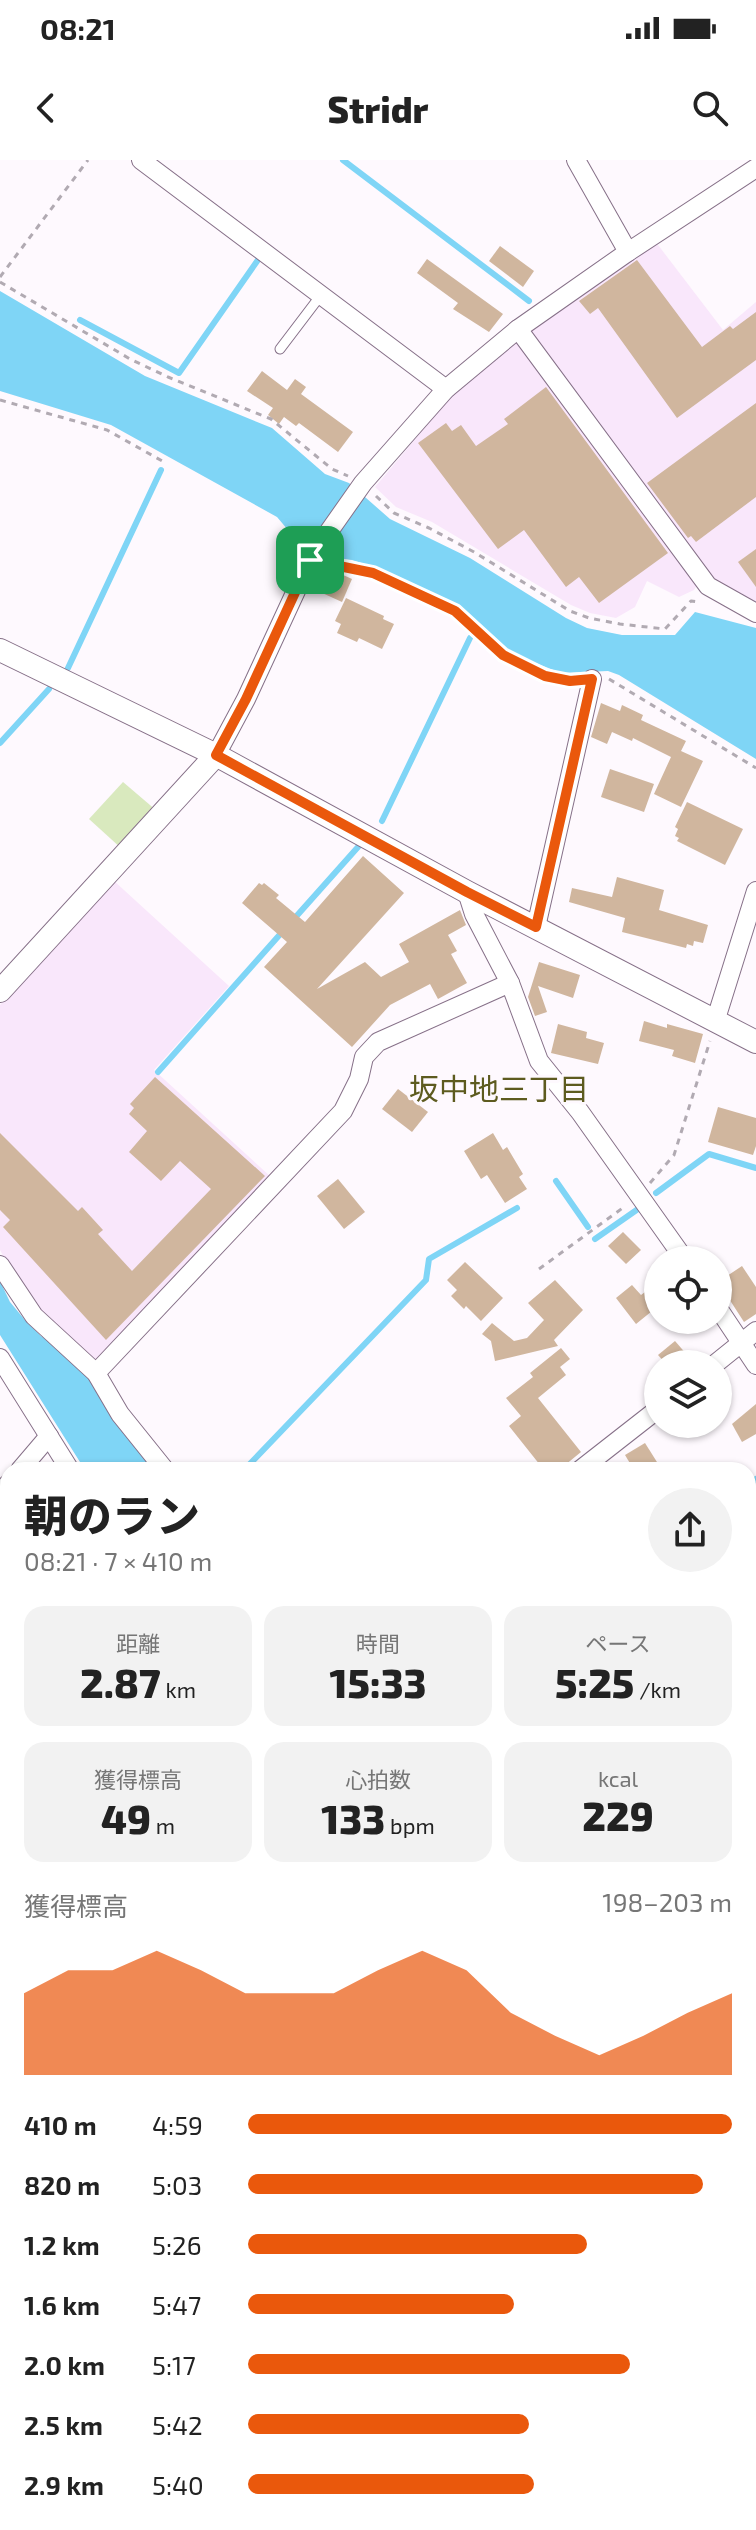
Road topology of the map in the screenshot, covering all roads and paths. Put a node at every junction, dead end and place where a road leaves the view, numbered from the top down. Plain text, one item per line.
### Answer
1 (88, 160) edge
2 (141, 160) edge
3 (576, 160) edge
4 (756, 168) edge
5 (628, 252) junction
6 (0, 280) edge
7 (321, 295) junction
8 (518, 329) junction
9 (280, 349) dead end
10 (446, 389) junction
11 (0, 400) edge
12 (164, 462) dead end
13 (363, 483) junction
14 (312, 557) junction
15 (704, 604) dead end
16 (756, 613) edge
17 (0, 650) edge
18 (592, 679) junction
19 (216, 755) junction
20 (756, 768) edge
21 (756, 891) edge
22 (467, 892) junction
23 (536, 927) junction
24 (510, 983) junction
25 (0, 991) edge
26 (715, 1022) junction
27 (756, 1042) edge
28 (639, 1194) junction
29 (675, 1246) edge
30 (0, 1265) edge
31 (539, 1269) dead end
32 (732, 1321) edge
33 (749, 1337) edge
34 (732, 1350) edge
35 (0, 1358) edge
36 (756, 1365) edge
37 (96, 1373) junction
38 (644, 1420) edge
39 (49, 1436) junction
40 (27, 1462) edge
41 (65, 1462) edge
42 (159, 1462) edge
43 (590, 1462) edge

1 - 6 path
2 - 7 street
3 - 5 street
4 - 5 street
5 - 8 street
6 - 13 path
7 - 9 lane
7 - 10 street
8 - 10 street
8 - 16 street
10 - 13 street
11 - 12 path
13 - 14 street
13 - 15 path
14 - 18 path
14 - 19 street
17 - 19 street
18 - 20 path
18 - 23 street
19 - 22 street
19 - 25 street
21 - 26 street
22 - 23 street
22 - 24 street
23 - 26 street
24 - 28 street
24 - 37 street
26 - 27 street
26 - 28 path
28 - 29 street
28 - 31 path
30 - 37 street
32 - 33 street
33 - 34 street
33 - 36 street
35 - 39 street
37 - 42 street
38 - 43 street
39 - 40 street
39 - 41 street

